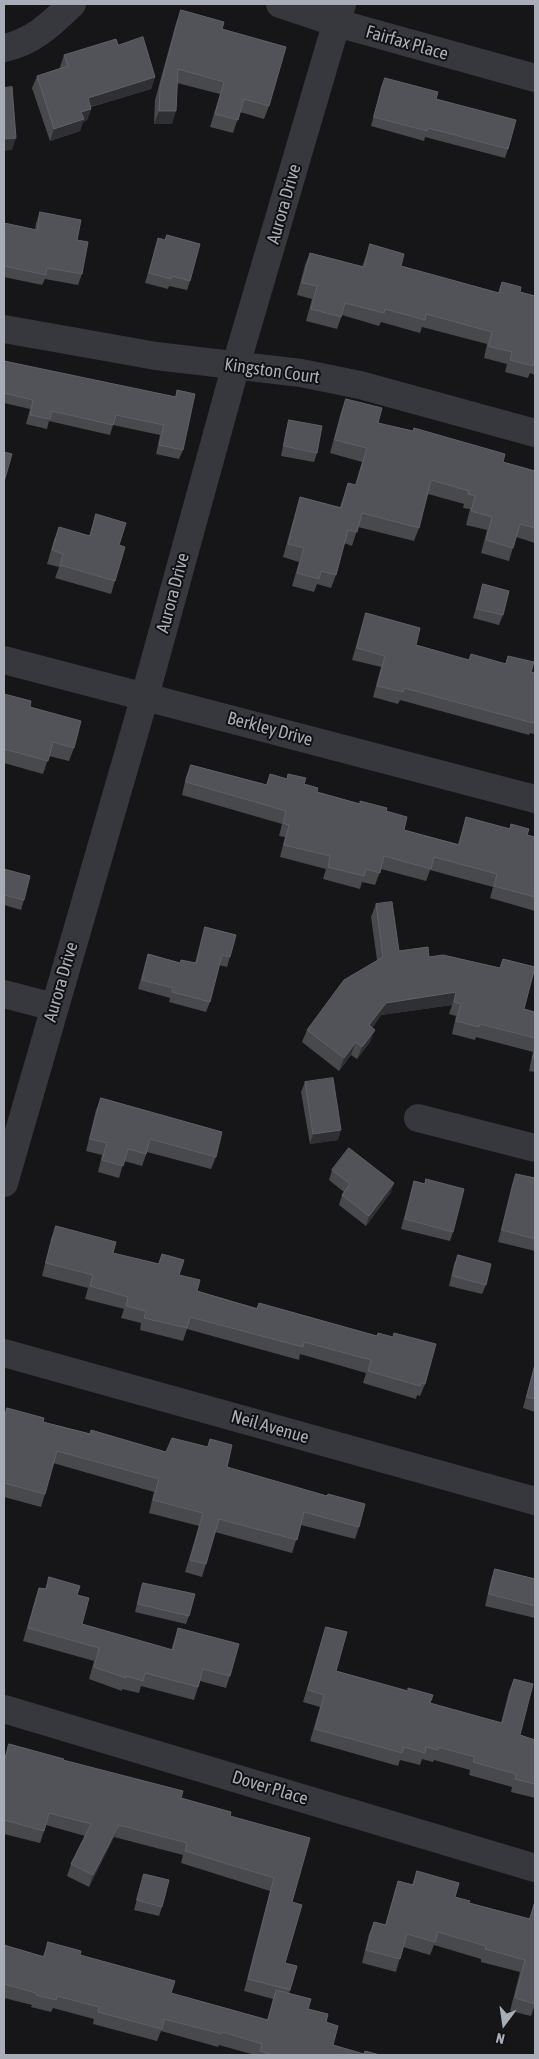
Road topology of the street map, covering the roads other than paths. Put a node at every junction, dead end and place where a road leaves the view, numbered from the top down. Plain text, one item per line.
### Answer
1 (72, 4) edge
2 (280, 4) edge
3 (340, 13) edge
4 (4, 48) edge
5 (535, 78) edge
6 (4, 329) edge
7 (236, 365) junction
8 (535, 433) edge
9 (4, 660) edge
10 (144, 696) junction
11 (535, 799) edge
12 (4, 994) edge
13 (54, 1007) junction
14 (418, 1118) dead end
15 (535, 1148) edge
16 (4, 1183) edge
17 (4, 1352) edge
18 (535, 1501) edge
19 (4, 1709) edge
20 (535, 1868) edge

1 - 4 street
2 - 3 street, Fairfax Place
3 - 5 street, Fairfax Place
3 - 7 street, Aurora Drive
6 - 7 street, Kingston Court
7 - 8 street, Kingston Court
7 - 10 street, Aurora Drive
9 - 10 street, Berkley Drive
10 - 11 street, Berkley Drive
10 - 13 street, Aurora Drive
12 - 13 street
13 - 16 street, Aurora Drive
14 - 15 street
17 - 18 street, Neil Avenue
19 - 20 street, Dover Place

